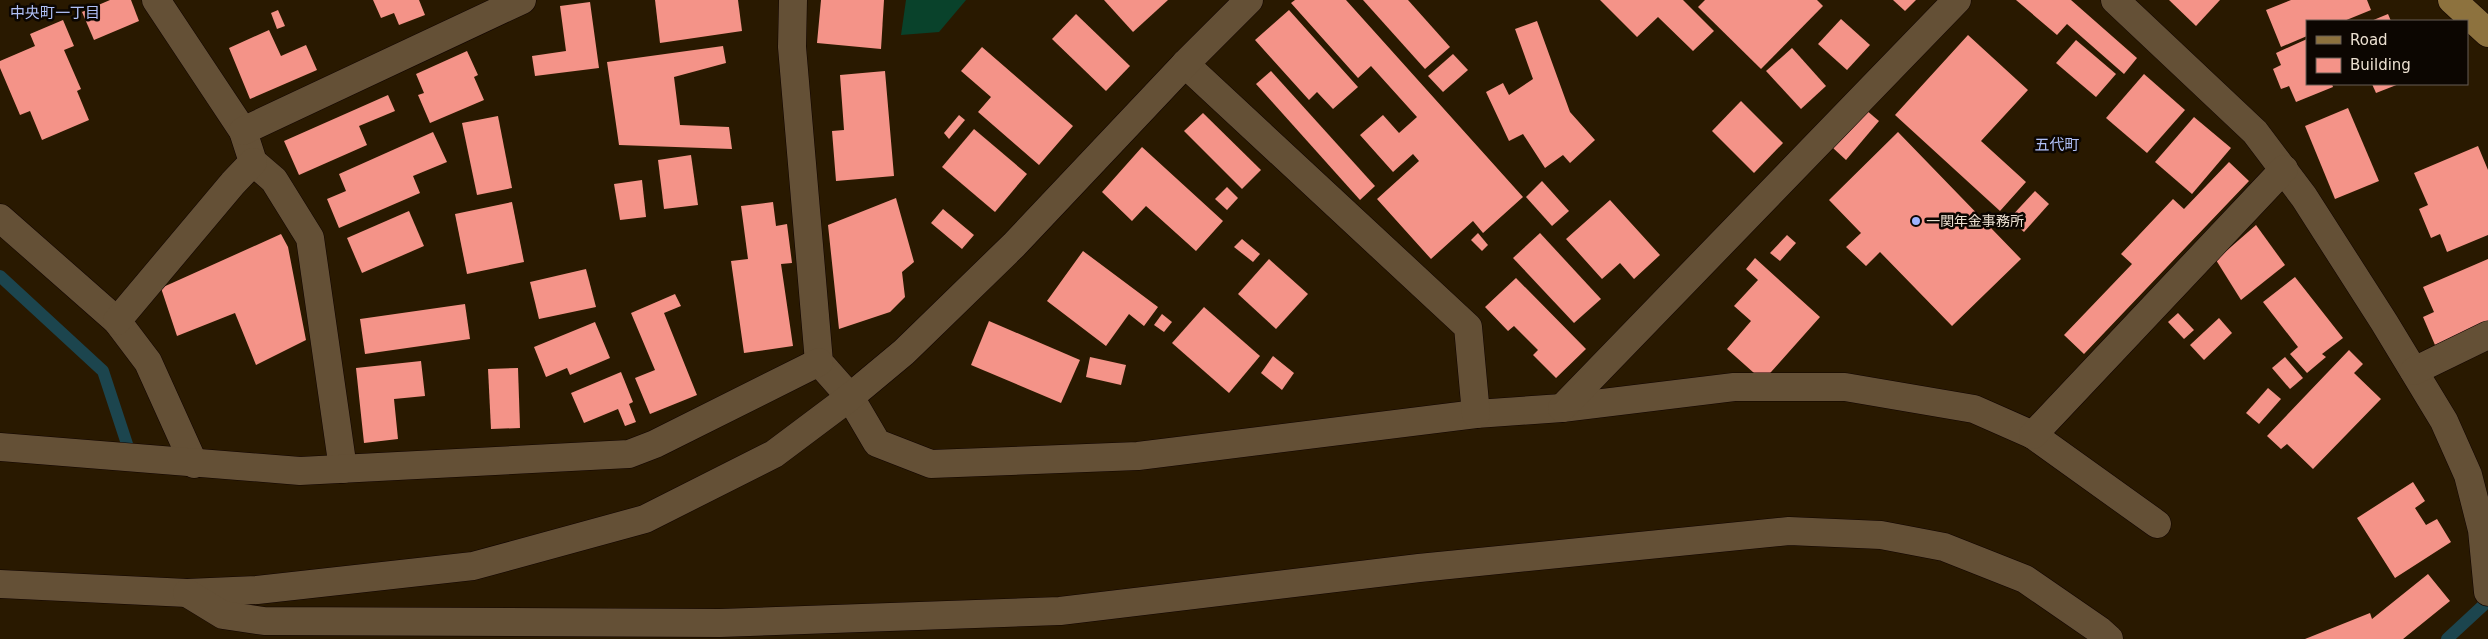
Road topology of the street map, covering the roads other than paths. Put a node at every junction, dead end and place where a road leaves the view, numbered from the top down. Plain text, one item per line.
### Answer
1 (156, 0) edge
2 (522, 0) edge
3 (794, 0) edge
4 (1249, 0) edge
5 (1957, 0) edge
6 (2115, 0) edge
7 (2452, 0) edge
8 (2488, 33) edge
9 (1185, 64) junction
10 (243, 131) junction
11 (253, 162) junction
12 (2284, 169) junction
13 (0, 218) edge
14 (117, 321) junction
15 (2488, 335) edge
16 (819, 362) junction
17 (2414, 371) junction
18 (850, 397) junction
19 (1562, 408) junction
20 (1476, 414) junction
21 (2033, 435) junction
22 (0, 447) edge
23 (194, 464) junction
24 (343, 469) junction
25 (2157, 524) dead end
26 (2487, 582) edge
27 (0, 584) edge
28 (187, 593) junction
29 (2109, 639) edge

1 - 10 street
2 - 10 street
3 - 16 street
4 - 9 street
5 - 19 street
6 - 12 street
7 - 8 main road
9 - 18 street
9 - 20 street
10 - 11 street
11 - 14 street
11 - 24 street
12 - 17 street
12 - 21 street
13 - 14 street
14 - 23 street
15 - 17 street
16 - 18 street
16 - 24 street
17 - 26 street
18 - 20 street
18 - 28 street
19 - 20 street
19 - 21 street
21 - 25 street
22 - 23 street
23 - 24 street
27 - 28 street
28 - 29 street

